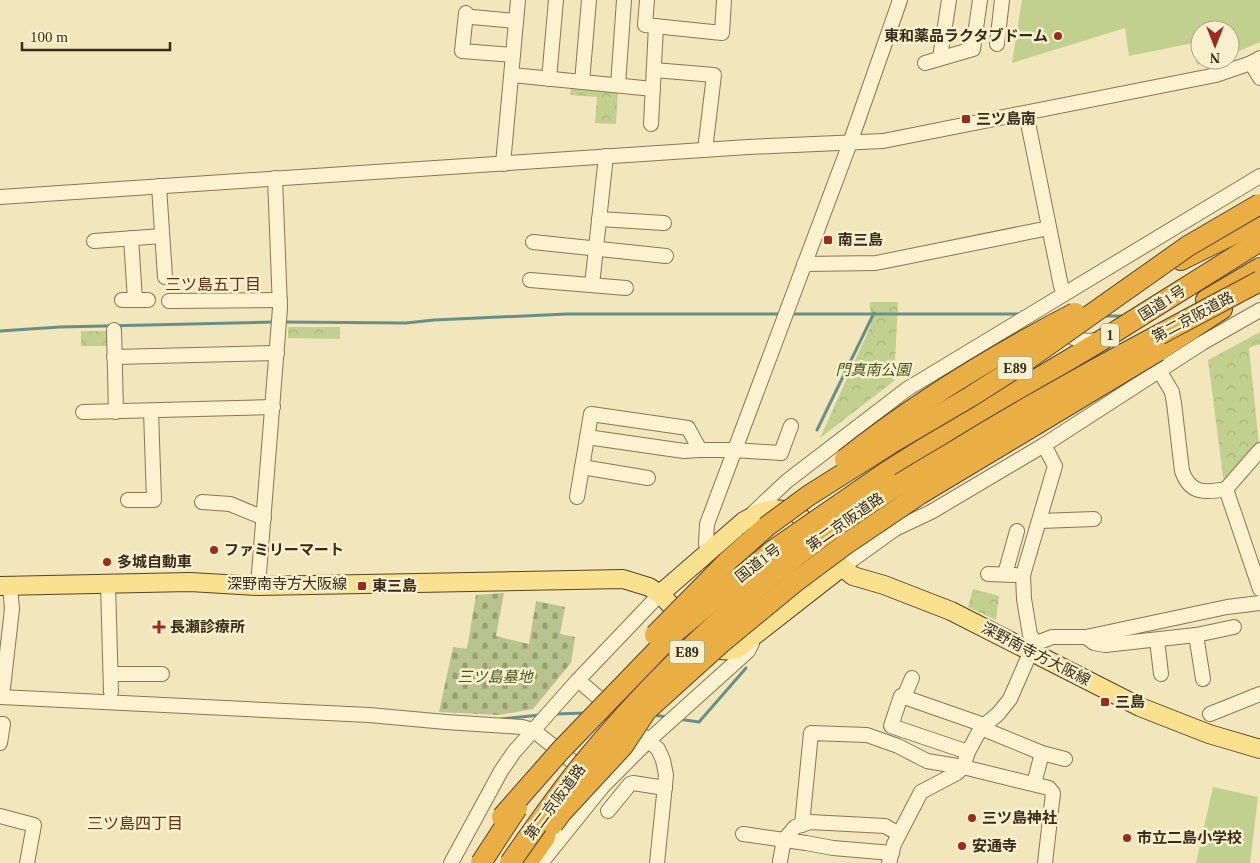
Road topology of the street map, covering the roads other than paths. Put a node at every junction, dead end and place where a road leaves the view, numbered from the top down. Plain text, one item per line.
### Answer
1 (518, 0) edge
2 (556, 0) edge
3 (589, 0) edge
4 (624, 0) edge
5 (647, 0) edge
6 (724, 0) edge
7 (900, 0) edge
8 (949, 0) edge
9 (980, 5) edge
10 (1001, 6) edge
11 (516, 21) junction
12 (656, 26) junction
13 (997, 44) dead end
14 (513, 55) junction
15 (940, 58) junction
16 (1256, 61) edge
17 (925, 63) dead end
18 (654, 70) junction
19 (512, 75) junction
20 (1260, 78) edge
21 (548, 79) junction
22 (582, 82) junction
23 (618, 85) junction
24 (654, 89) junction
25 (1026, 113) junction
26 (651, 124) dead end
27 (850, 143) junction
28 (705, 150) junction
29 (606, 156) junction
30 (503, 164) junction
31 (1260, 176) edge
32 (275, 178) junction
33 (159, 186) junction
34 (1260, 187) edge
35 (0, 196) edge
36 (1247, 198) edge
37 (599, 219) junction
38 (1260, 221) edge
39 (664, 223) dead end
40 (1049, 228) junction
41 (162, 236) junction
42 (131, 238) junction
43 (94, 241) dead end
44 (1260, 241) edge
45 (533, 242) dead end
46 (595, 248) junction
47 (666, 256) dead end
48 (804, 264) junction
49 (1260, 268) edge
50 (165, 277) dead end
51 (1260, 279) edge
52 (530, 280) dead end
53 (592, 285) junction
54 (626, 288) dead end
55 (1064, 294) junction
56 (135, 300) dead end
57 (280, 300) junction
58 (169, 301) dead end
59 (1260, 310) edge
60 (114, 330) dead end
61 (998, 334) junction
62 (1102, 340) junction
63 (277, 353) junction
64 (114, 357) junction
65 (1158, 361) junction
66 (272, 407) junction
67 (151, 411) junction
68 (83, 412) dead end
69 (116, 412) junction
70 (790, 426) dead end
71 (587, 437) junction
72 (840, 440) junction
73 (1044, 445) junction
74 (700, 450) junction
75 (734, 450) junction
76 (1260, 450) edge
77 (582, 468) junction
78 (648, 478) dead end
79 (888, 479) junction
80 (1226, 489) junction
81 (577, 497) dead end
82 (128, 500) dead end
83 (202, 502) dead end
84 (264, 518) junction
85 (1094, 519) dead end
86 (1040, 521) junction
87 (744, 522) junction
88 (766, 526) junction
89 (895, 529) junction
90 (1017, 531) dead end
91 (709, 552) junction
92 (842, 567) junction
93 (988, 574) dead end
94 (1005, 574) junction
95 (1023, 575) junction
96 (108, 584) junction
97 (5, 586) edge
98 (258, 586) junction
99 (1260, 589) edge
100 (660, 594) junction
101 (1260, 603) edge
102 (1234, 628) dead end
103 (758, 634) junction
104 (1196, 636) junction
105 (1086, 637) junction
106 (1157, 640) junction
107 (1034, 647) junction
108 (111, 674) junction
109 (162, 674) dead end
110 (1161, 674) dead end
111 (912, 678) dead end
112 (1203, 679) dead end
113 (578, 680) junction
114 (2, 692) edge
115 (111, 692) dead end
116 (1260, 694) edge
117 (904, 698) junction
118 (607, 705) junction
119 (1210, 714) dead end
120 (0, 724) edge
121 (983, 727) junction
122 (634, 729) junction
123 (533, 730) junction
124 (0, 742) edge
125 (1260, 749) edge
126 (560, 751) junction
127 (968, 752) junction
128 (1042, 753) junction
129 (1065, 759) dead end
130 (963, 767) junction
131 (598, 782) junction
132 (1034, 784) junction
133 (665, 788) junction
134 (608, 811) dead end
135 (0, 816) edge
136 (802, 825) junction
137 (743, 834) dead end
138 (899, 834) junction
139 (784, 840) junction
140 (890, 858) edge
141 (780, 861) dead end
142 (27, 863) edge
143 (452, 863) edge
144 (473, 863) edge
145 (481, 863) edge
146 (510, 863) edge
147 (527, 863) edge
148 (541, 863) edge
149 (657, 863) edge
150 (1045, 863) edge

1 - 11 street
2 - 21 street
3 - 22 street
4 - 23 street
5 - 12 street
6 - 12 street
7 - 27 street
8 - 15 street
9 - 10 street
9 - 15 street
10 - 13 street
11 - 14 street
11 - 14 street
12 - 18 street
14 - 19 street
15 - 17 street
16 - 20 street
16 - 25 street
18 - 24 street
18 - 28 street
19 - 21 street
19 - 30 street
21 - 22 street
22 - 23 street
23 - 24 street
24 - 26 street
25 - 27 street
25 - 40 street
27 - 28 street
27 - 48 street
28 - 29 street
29 - 30 street
29 - 37 street
30 - 32 street
31 - 36 street
32 - 33 street
32 - 57 street
33 - 35 street
33 - 41 street
34 - 36 street
36 - 55 street
36 - 88 highway, E89, bridge
37 - 39 street
37 - 46 street
38 - 88 highway, bridge
40 - 48 street
40 - 55 street
41 - 42 street
41 - 50 street
42 - 43 street
42 - 56 street
44 - 62 highway, 国道1号 / 1
45 - 46 street
46 - 47 street
46 - 53 street
48 - 75 street
49 - 79 highway, 国道1号 / 1
51 - 65 highway
51 - 146 highway, 第二京阪道路 / E89, bridge
52 - 53 street
53 - 54 street
55 - 61 street
57 - 58 street
57 - 63 street
59 - 65 street
60 - 64 street
61 - 62 street
61 - 72 street
62 - 79 highway, 国道1号 / 1
63 - 64 street
63 - 66 street
64 - 69 street
65 - 73 street
65 - 80 street
65 - 146 highway, bridge
66 - 67 street
66 - 84 street
67 - 69 street
67 - 82 street
68 - 69 street
70 - 75 street
71 - 74 street
71 - 74 street
71 - 77 street
72 - 87 street
72 - 89 street
73 - 86 street
73 - 89 street
74 - 75 street
75 - 91 street
76 - 80 street
77 - 78 street
77 - 81 street
79 - 118 highway, 国道1号 / 1, bridge
79 - 122 highway, 国道1号 / 1, bridge
80 - 99 street
83 - 84 street
84 - 98 street
85 - 86 street
86 - 95 street
87 - 91 main road, 深野南寺方大阪線
87 - 92 main road, 深野南寺方大阪線
88 - 145 highway, 第二京阪道路 / E89, bridge
89 - 92 street
90 - 94 street
91 - 100 main road, 深野南寺方大阪線
92 - 103 main road, 深野南寺方大阪線
92 - 107 main road, 深野南寺方大阪線
93 - 94 street
94 - 95 street
95 - 107 street
96 - 97 main road, 深野南寺方大阪線
96 - 98 main road, 深野南寺方大阪線
96 - 108 street
97 - 114 street
98 - 100 main road, 深野南寺方大阪線
100 - 103 main road, 深野南寺方大阪線
100 - 113 street
101 - 105 street
102 - 104 street
103 - 122 street
104 - 106 street
104 - 112 street
105 - 106 street
105 - 107 street
106 - 110 street
107 - 121 street
107 - 125 main road, 深野南寺方大阪線
108 - 109 street
108 - 115 street
111 - 117 street
113 - 118 street
113 - 123 street
114 - 123 street
116 - 119 street
117 - 121 street
117 - 127 street
118 - 122 street
118 - 126 highway, 国道1号 / 1, bridge
120 - 124 street
121 - 127 street
121 - 128 street
122 - 131 highway, 国道1号 / 1, bridge
122 - 133 street
123 - 126 street
123 - 143 street
126 - 131 street
126 - 144 highway, 国道1号 / 1, bridge
127 - 130 street
128 - 129 street
128 - 132 street
130 - 132 street
130 - 136 street
130 - 138 street
131 - 147 highway, 国道1号 / 1, bridge
131 - 148 street
132 - 150 street
133 - 134 street
133 - 149 street
135 - 142 street
136 - 138 street
136 - 139 street
137 - 139 street
138 - 140 street
139 - 140 street
139 - 141 street

